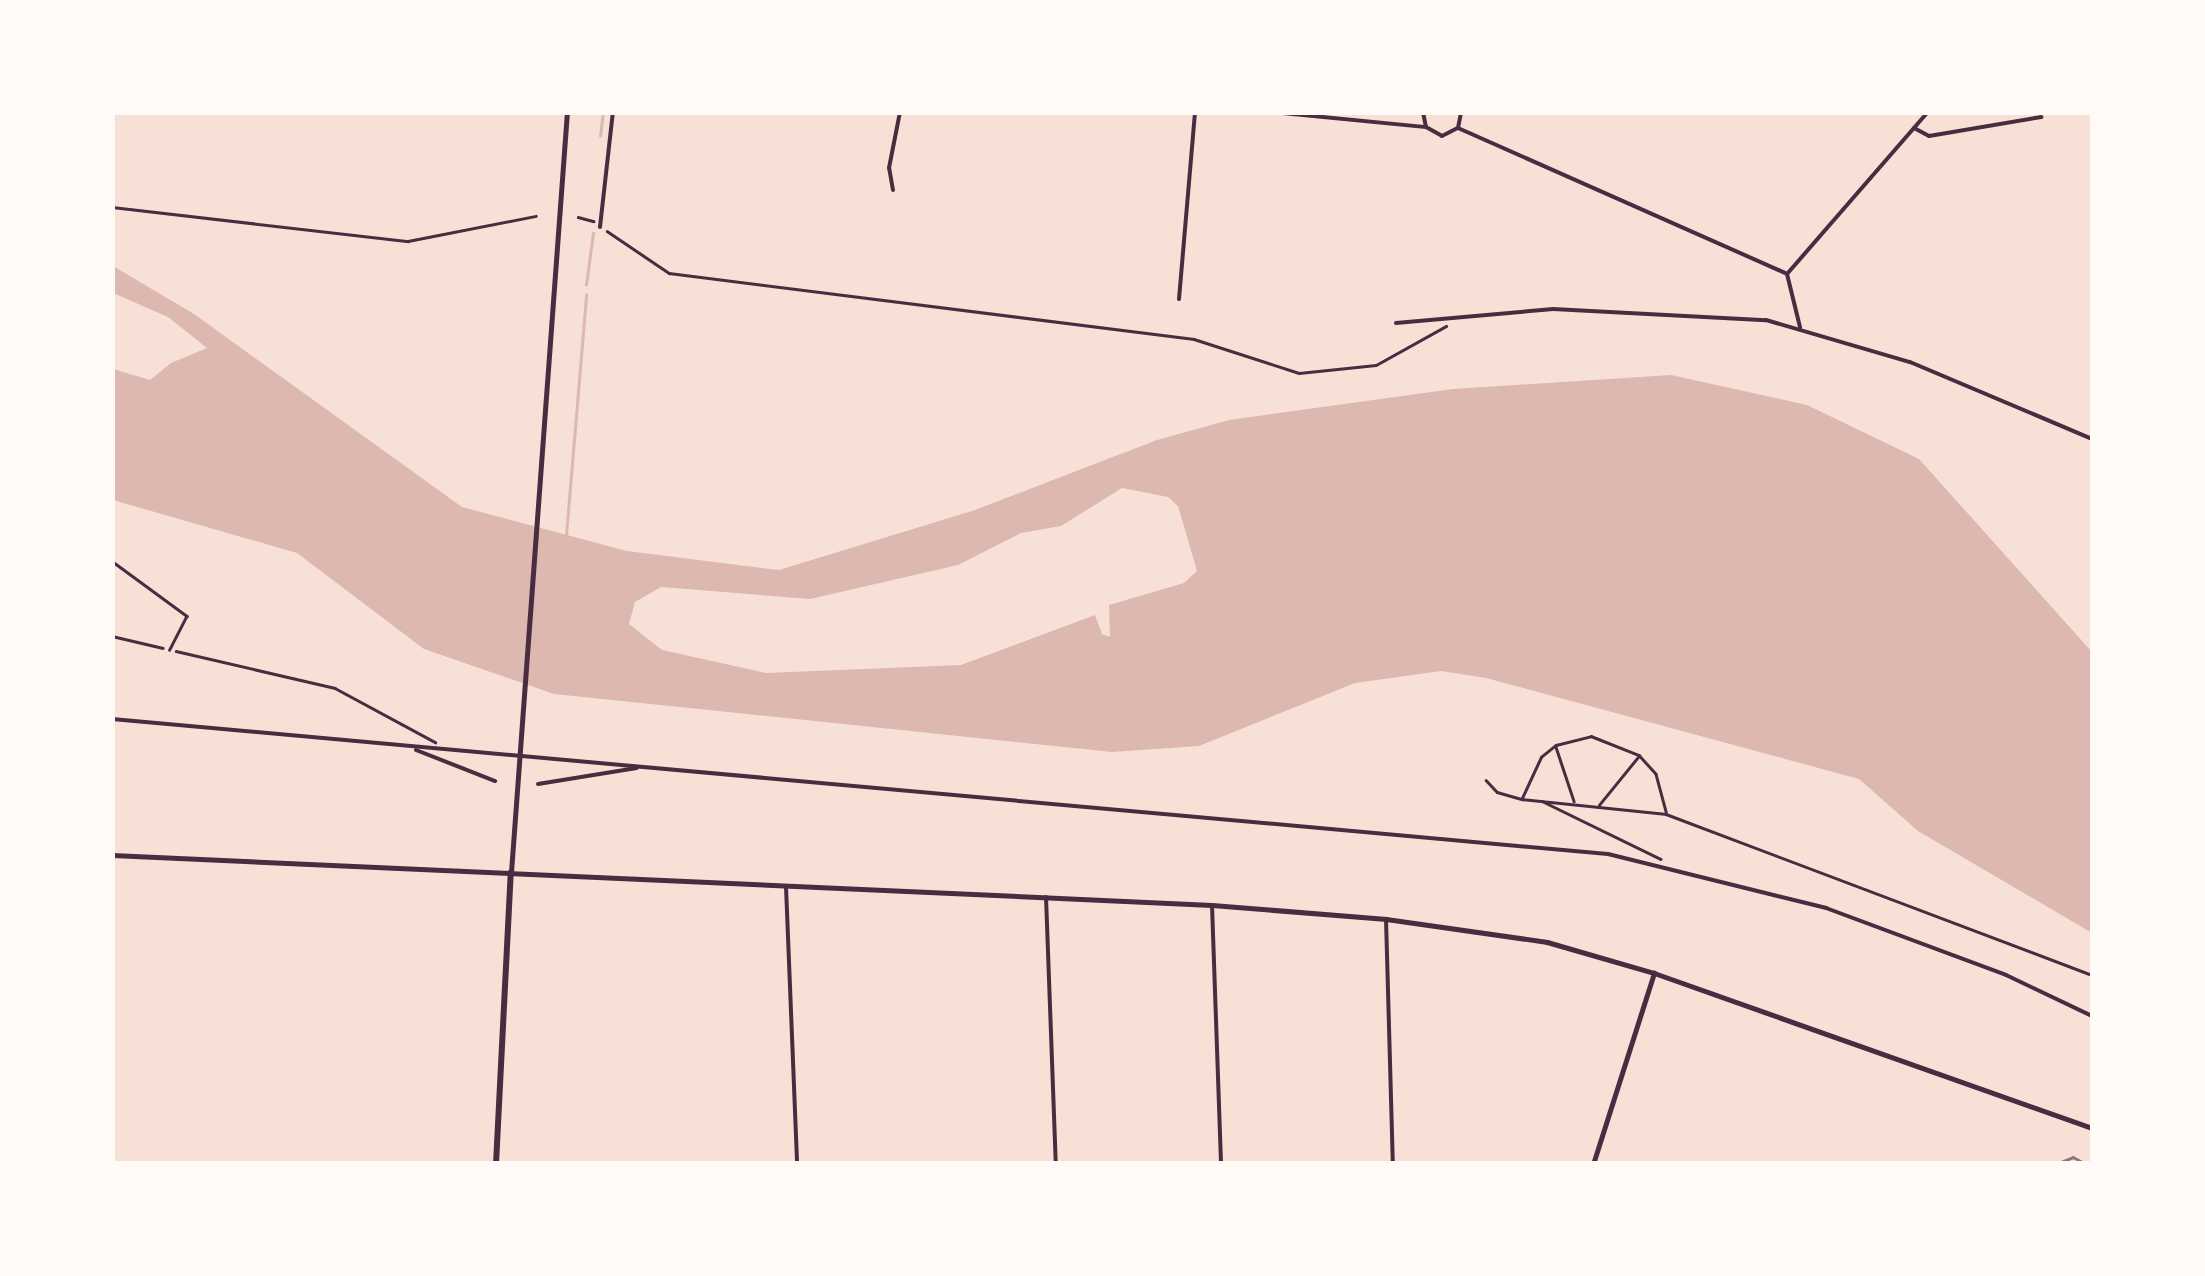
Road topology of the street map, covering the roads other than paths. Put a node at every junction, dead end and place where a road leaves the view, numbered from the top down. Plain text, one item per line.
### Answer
1 (566, 112) edge
2 (612, 112) edge
3 (900, 112) edge
4 (1196, 112) edge
5 (1272, 112) edge
6 (1424, 112) edge
7 (1461, 112) edge
8 (1928, 112) edge
9 (2041, 117) dead end
10 (1426, 127) junction
11 (1458, 128) junction
12 (1914, 128) junction
13 (893, 190) dead end
14 (600, 226) road end
15 (1787, 274) junction
16 (1179, 299) dead end
17 (1396, 323) dead end
18 (1800, 327) junction
19 (2092, 439) edge
20 (112, 561) edge
21 (170, 650) road end
22 (112, 718) edge
23 (412, 748) junction
24 (654, 767) junction
25 (495, 781) dead end
26 (538, 784) dead end
27 (112, 855) edge
28 (511, 872) junction
29 (786, 887) junction
30 (1046, 897) junction
31 (1212, 905) junction
32 (1386, 919) junction
33 (1654, 973) junction
34 (2092, 1016) edge
35 (2092, 1128) edge
36 (496, 1164) edge
37 (797, 1164) edge
38 (1056, 1164) edge
39 (1221, 1164) edge
40 (1393, 1164) edge
41 (1593, 1164) edge

1 - 28 street
2 - 14 street
3 - 13 street
4 - 16 street
5 - 10 street
6 - 10 street
7 - 11 street
8 - 12 street
9 - 12 street
10 - 11 street
11 - 15 street
12 - 15 street
15 - 18 street
17 - 18 street
18 - 19 street
20 - 21 street
22 - 23 street
23 - 24 street
23 - 25 street
24 - 26 street
24 - 34 street
27 - 28 street
28 - 29 street
28 - 36 main road
29 - 30 street
29 - 37 street
30 - 31 street
30 - 38 street
31 - 32 street
31 - 39 street
32 - 33 street
32 - 40 street
33 - 35 street
33 - 41 street

